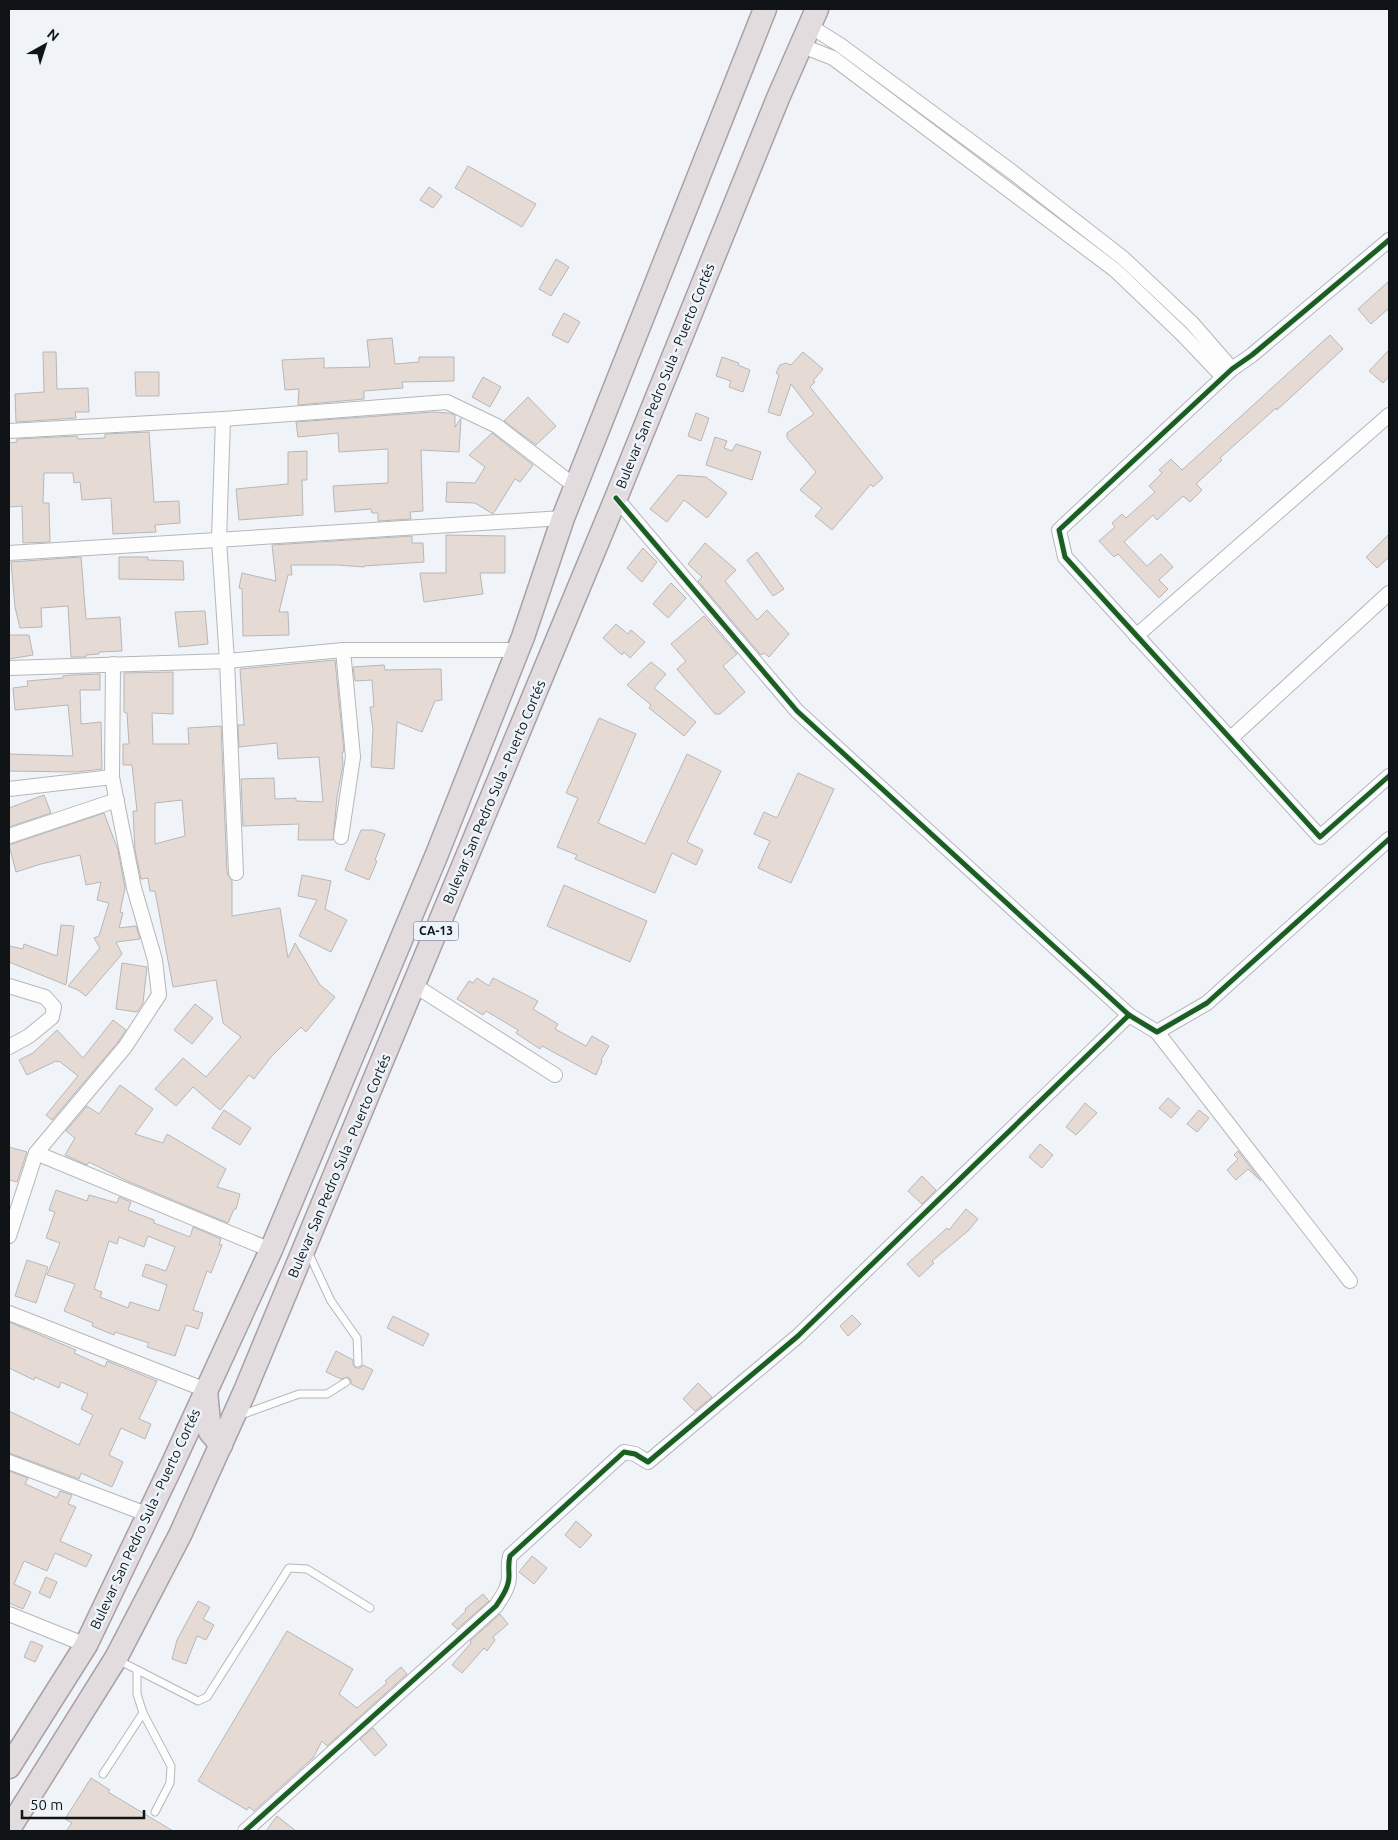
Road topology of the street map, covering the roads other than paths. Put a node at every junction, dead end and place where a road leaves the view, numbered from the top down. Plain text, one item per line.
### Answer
1 (765, 9) edge
2 (809, 27) edge
3 (1389, 240) edge
4 (1228, 373) junction
5 (1389, 415) edge
6 (223, 418) junction
7 (9, 431) edge
8 (576, 487) junction
9 (616, 498) junction
10 (563, 518) junction
11 (219, 540) junction
12 (9, 553) edge
13 (1389, 593) edge
14 (1136, 636) junction
15 (343, 650) junction
16 (518, 650) junction
17 (227, 661) junction
18 (113, 664) junction
19 (9, 668) edge
20 (1231, 738) junction
21 (1389, 776) edge
22 (112, 777) junction
23 (9, 789) edge
24 (117, 800) junction
25 (9, 836) edge
26 (341, 837) dead end
27 (1389, 839) edge
28 (236, 873) dead end
29 (414, 985) junction
30 (9, 986) edge
31 (1129, 1015) junction
32 (1157, 1032) junction
33 (9, 1047) edge
34 (555, 1075) dead end
35 (36, 1153) junction
36 (9, 1236) edge
37 (306, 1245) junction
38 (271, 1250) junction
39 (1350, 1281) dead end
40 (9, 1312) edge
41 (358, 1363) dead end
42 (346, 1382) dead end
43 (206, 1390) junction
44 (233, 1418) junction
45 (221, 1444) junction
46 (9, 1462) edge
47 (173, 1463) junction
48 (192, 1509) junction
49 (148, 1515) junction
50 (370, 1608) dead end
51 (9, 1614) edge
52 (86, 1645) junction
53 (116, 1658) junction
54 (137, 1671) junction
55 (143, 1713) junction
56 (9, 1767) edge
57 (103, 1774) dead end
58 (155, 1812) dead end
59 (9, 1829) edge
60 (245, 1831) edge

1 - 8 highway, Bulevar San Pedro Sula - Puerto Cortés / CA-13
2 - 4 street
2 - 4 street
2 - 9 highway, Bulevar San Pedro Sula - Puerto Cortés / CA-13
3 - 4 street
4 - 14 street
5 - 14 street
6 - 7 street
6 - 8 street
6 - 11 street
8 - 10 highway, Bulevar San Pedro Sula - Puerto Cortés / CA-13
9 - 29 highway, Bulevar San Pedro Sula - Puerto Cortés / CA-13
9 - 31 street
10 - 11 street
10 - 16 highway, Bulevar San Pedro Sula - Puerto Cortés / CA-13
11 - 12 street
11 - 17 street
13 - 20 street
14 - 20 street
15 - 16 street
15 - 17 street
15 - 26 street
16 - 38 highway, Bulevar San Pedro Sula - Puerto Cortés / CA-13
17 - 18 street
17 - 28 street
18 - 19 street
18 - 22 street
20 - 21 street
22 - 23 street
22 - 24 street
24 - 25 street
24 - 35 street
27 - 32 street
29 - 34 street
29 - 37 highway, Bulevar San Pedro Sula - Puerto Cortés / CA-13
30 - 33 street
31 - 32 street
31 - 60 street
32 - 39 street
35 - 36 street
35 - 38 street
37 - 41 lane
37 - 44 highway, Bulevar San Pedro Sula - Puerto Cortés / CA-13
38 - 43 highway, Bulevar San Pedro Sula - Puerto Cortés / CA-13
40 - 43 street
42 - 44 lane
43 - 45 highway
43 - 47 highway, Bulevar San Pedro Sula - Puerto Cortés / CA-13
44 - 45 highway, Bulevar San Pedro Sula - Puerto Cortés / CA-13
45 - 48 highway, Bulevar San Pedro Sula - Puerto Cortés / CA-13
46 - 49 street
47 - 48 highway
47 - 49 highway, Bulevar San Pedro Sula - Puerto Cortés / CA-13
48 - 53 highway, Bulevar San Pedro Sula - Puerto Cortés / CA-13
49 - 52 highway, Bulevar San Pedro Sula - Puerto Cortés / CA-13
50 - 54 lane
51 - 52 street
52 - 56 highway, Bulevar San Pedro Sula - Puerto Cortés / CA-13
53 - 54 lane
53 - 59 highway, Bulevar San Pedro Sula - Puerto Cortés / CA-13
54 - 55 lane
55 - 57 lane
55 - 58 lane

